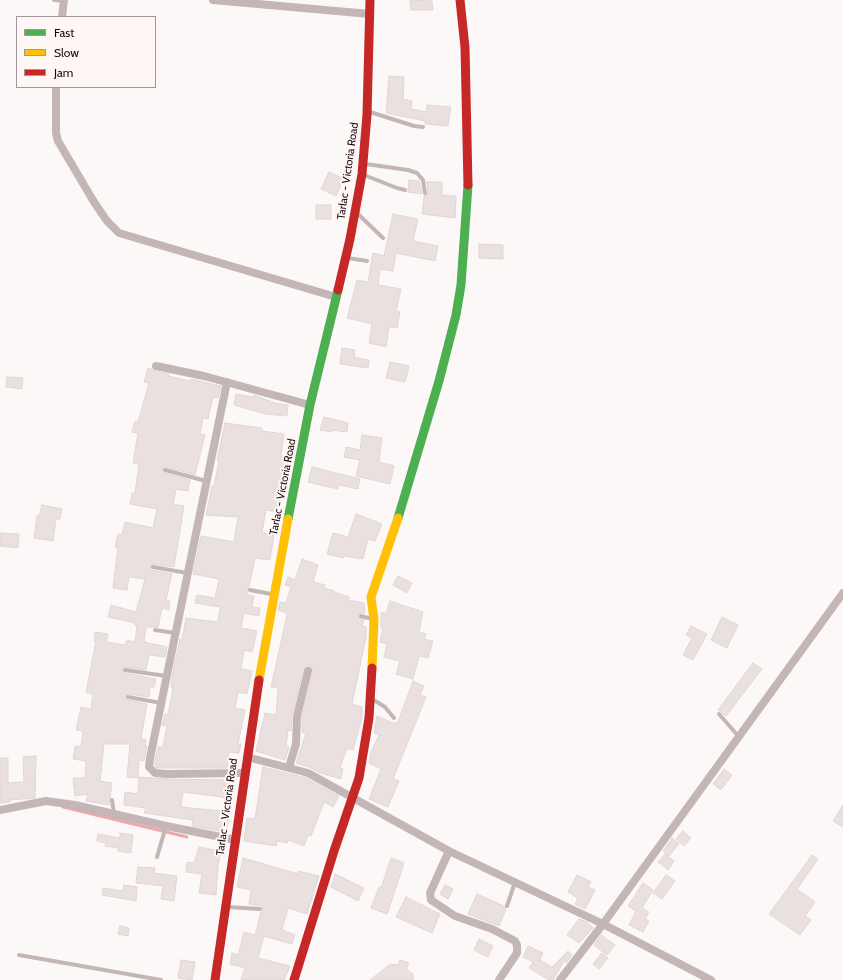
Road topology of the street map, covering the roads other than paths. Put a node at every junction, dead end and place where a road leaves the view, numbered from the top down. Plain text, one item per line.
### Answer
1 (54, 0) edge
2 (213, 0) edge
3 (370, 0) edge
4 (460, 0) edge
5 (64, 1) edge
6 (370, 14) junction
7 (62, 16) edge
8 (56, 88) edge
9 (368, 112) junction
10 (423, 127) dead end
11 (363, 164) junction
12 (362, 174) junction
13 (405, 190) dead end
14 (424, 193) dead end
15 (356, 211) junction
16 (383, 238) dead end
17 (346, 258) junction
18 (367, 261) dead end
19 (336, 297) junction
20 (156, 366) dead end
21 (227, 382) junction
22 (310, 405) junction
23 (166, 470) dead end
24 (206, 481) junction
25 (153, 567) dead end
26 (188, 573) junction
27 (250, 590) dead end
28 (843, 593) edge
29 (273, 594) junction
30 (361, 616) dead end
31 (374, 620) junction
32 (155, 630) dead end
33 (175, 633) junction
34 (125, 670) dead end
35 (308, 671) dead end
36 (166, 676) junction
37 (128, 697) dead end
38 (370, 698) junction
39 (161, 703) junction
40 (719, 714) dead end
41 (394, 718) dead end
42 (739, 736) junction
43 (247, 757) junction
44 (289, 767) junction
45 (244, 773) junction
46 (352, 798) junction
47 (112, 800) dead end
48 (0, 810) edge
49 (114, 814) junction
50 (166, 826) junction
51 (236, 840) junction
52 (449, 850) junction
53 (157, 857) dead end
54 (515, 882) junction
55 (225, 906) junction
56 (508, 906) dead end
57 (260, 909) dead end
58 (603, 924) junction
59 (19, 955) dead end
60 (161, 980) edge
61 (215, 980) edge
62 (294, 980) edge
63 (499, 980) edge
64 (560, 980) edge
65 (711, 980) edge

1 - 5 lane
2 - 6 street
3 - 6 main road, Tarlac - Victoria Road
4 - 31 main road
5 - 7 street
6 - 9 main road, Tarlac - Victoria Road
8 - 19 street
9 - 10 lane
9 - 11 main road, Tarlac - Victoria Road
11 - 12 main road, Tarlac - Victoria Road
11 - 14 lane
12 - 13 lane
12 - 15 main road, Tarlac - Victoria Road
15 - 16 lane
15 - 17 main road, Tarlac - Victoria Road
17 - 18 lane
17 - 19 main road, Tarlac - Victoria Road
19 - 22 main road, Tarlac - Victoria Road
20 - 21 street
21 - 22 street
21 - 24 street
22 - 29 main road, Tarlac - Victoria Road
23 - 24 lane
24 - 26 street
25 - 26 lane
26 - 33 street
27 - 29 lane
28 - 42 street
29 - 43 main road, Tarlac - Victoria Road
30 - 31 lane
31 - 38 main road
32 - 33 lane
33 - 36 street
34 - 36 lane
35 - 44 street
36 - 39 street
37 - 39 lane
38 - 41 lane
38 - 46 main road
39 - 45 street
40 - 42 lane
42 - 58 street
43 - 44 street
43 - 45 main road, Tarlac - Victoria Road
44 - 46 street
45 - 51 main road, Tarlac - Victoria Road
46 - 52 street
46 - 62 main road
47 - 49 lane
48 - 49 street
49 - 50 street
50 - 51 street
50 - 53 lane
51 - 55 main road, Tarlac - Victoria Road
52 - 54 street
52 - 63 street
54 - 56 lane
54 - 58 street
55 - 57 lane
55 - 61 main road, Tarlac - Victoria Road
58 - 64 street
58 - 65 street
59 - 60 lane

